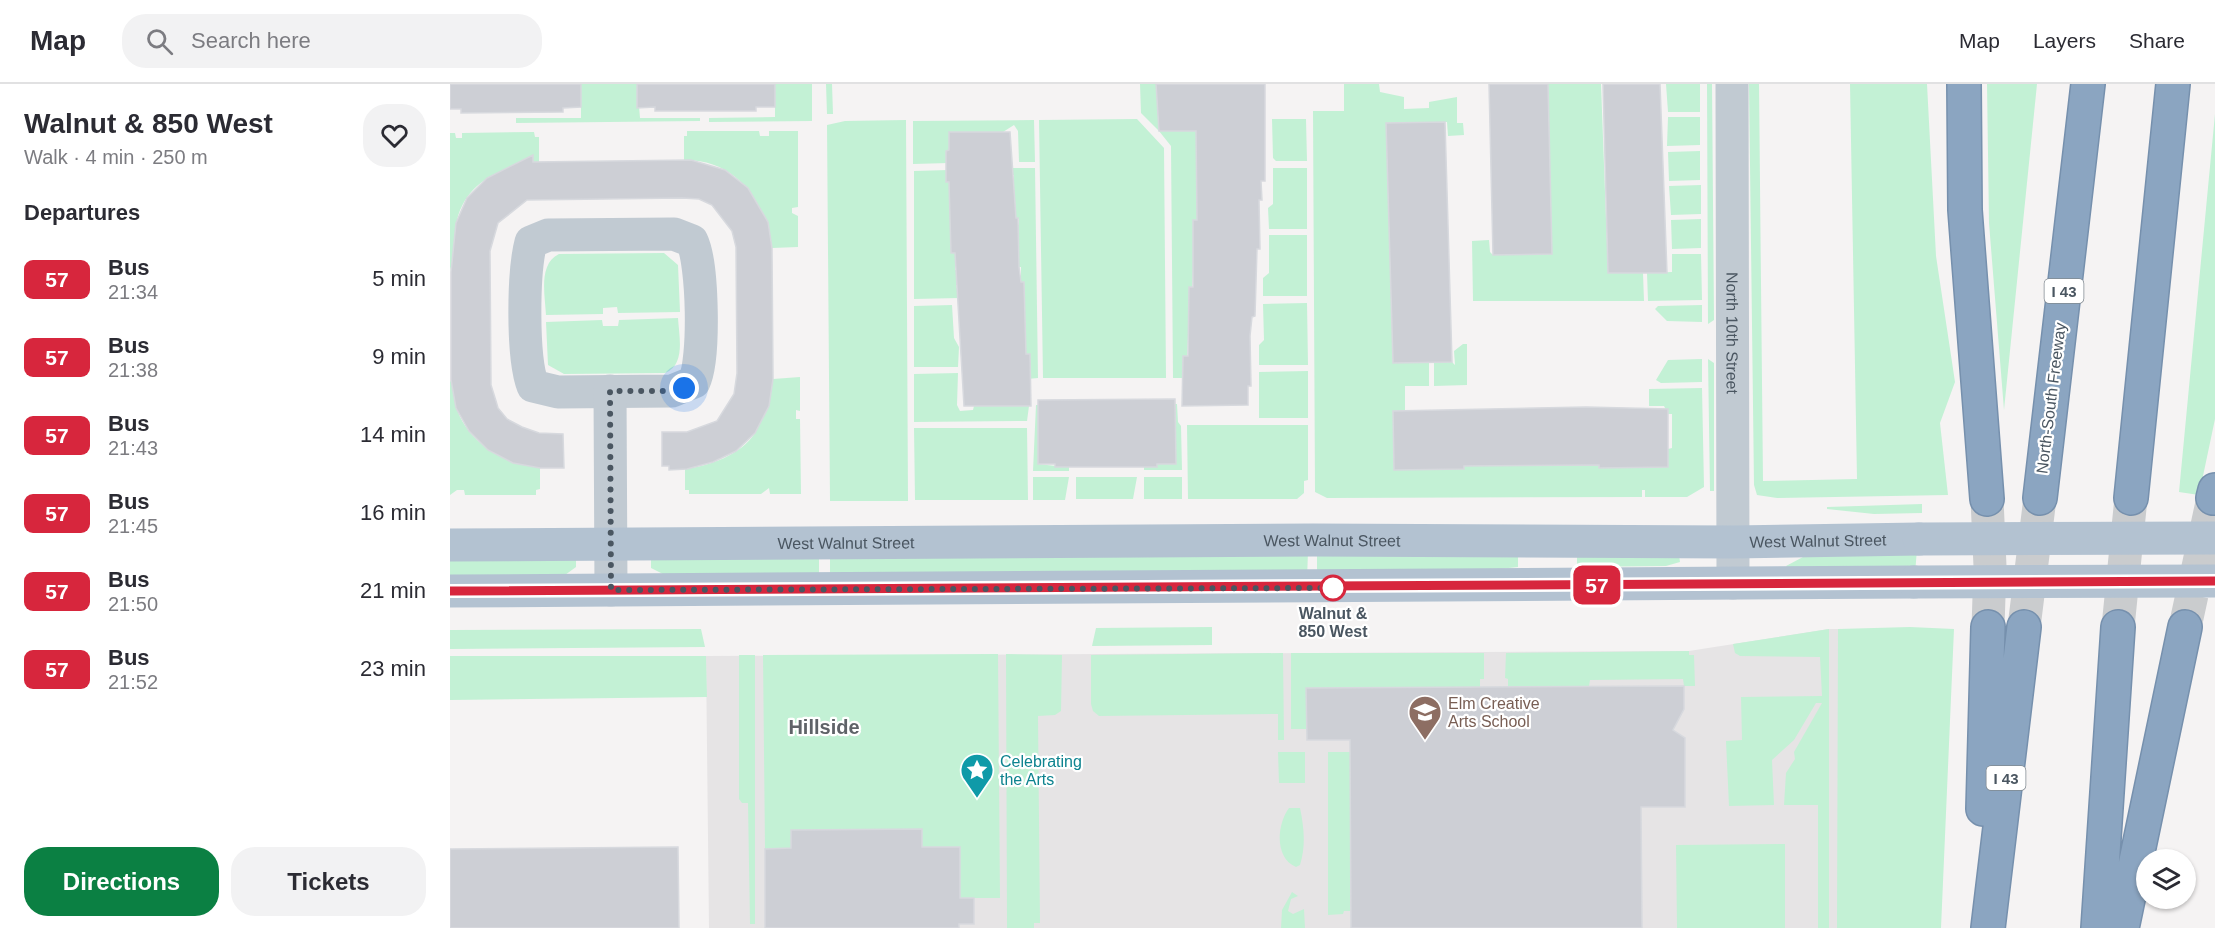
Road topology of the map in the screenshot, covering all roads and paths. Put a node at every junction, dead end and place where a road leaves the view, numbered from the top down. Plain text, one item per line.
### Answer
1 (1732, 84) edge
2 (1964, 84) edge
3 (2088, 84) edge
4 (2173, 84) edge
5 (610, 391) junction
6 (2040, 498) tunnel mouth
7 (2131, 498) tunnel mouth
8 (1987, 499) tunnel mouth
9 (2215, 538) edge
10 (1733, 542) junction
11 (611, 544) junction
12 (450, 545) edge
13 (2215, 581) edge
14 (1733, 583) junction
15 (611, 590) junction
16 (450, 591) edge
17 (1988, 627) tunnel mouth
18 (2024, 627) tunnel mouth
19 (2118, 627) tunnel mouth
20 (2185, 627) tunnel mouth
21 (1978, 928) edge
22 (1988, 928) edge
23 (2098, 928) edge
24 (2122, 928) edge

1 - 10 street, North 10th Street
2 - 8 highway
3 - 6 highway, North-South Freeway / I 43
4 - 7 highway
5 - 5 street
5 - 11 street
9 - 10 main road, West Walnut Street, bridge
10 - 11 main road, West Walnut Street
10 - 14 street, North 10th Street
11 - 12 main road, West Walnut Street
11 - 15 street
13 - 14 main road, bridge
14 - 15 main road
15 - 16 main road
17 - 21 highway
18 - 22 highway, I 43
19 - 23 highway
20 - 24 highway

